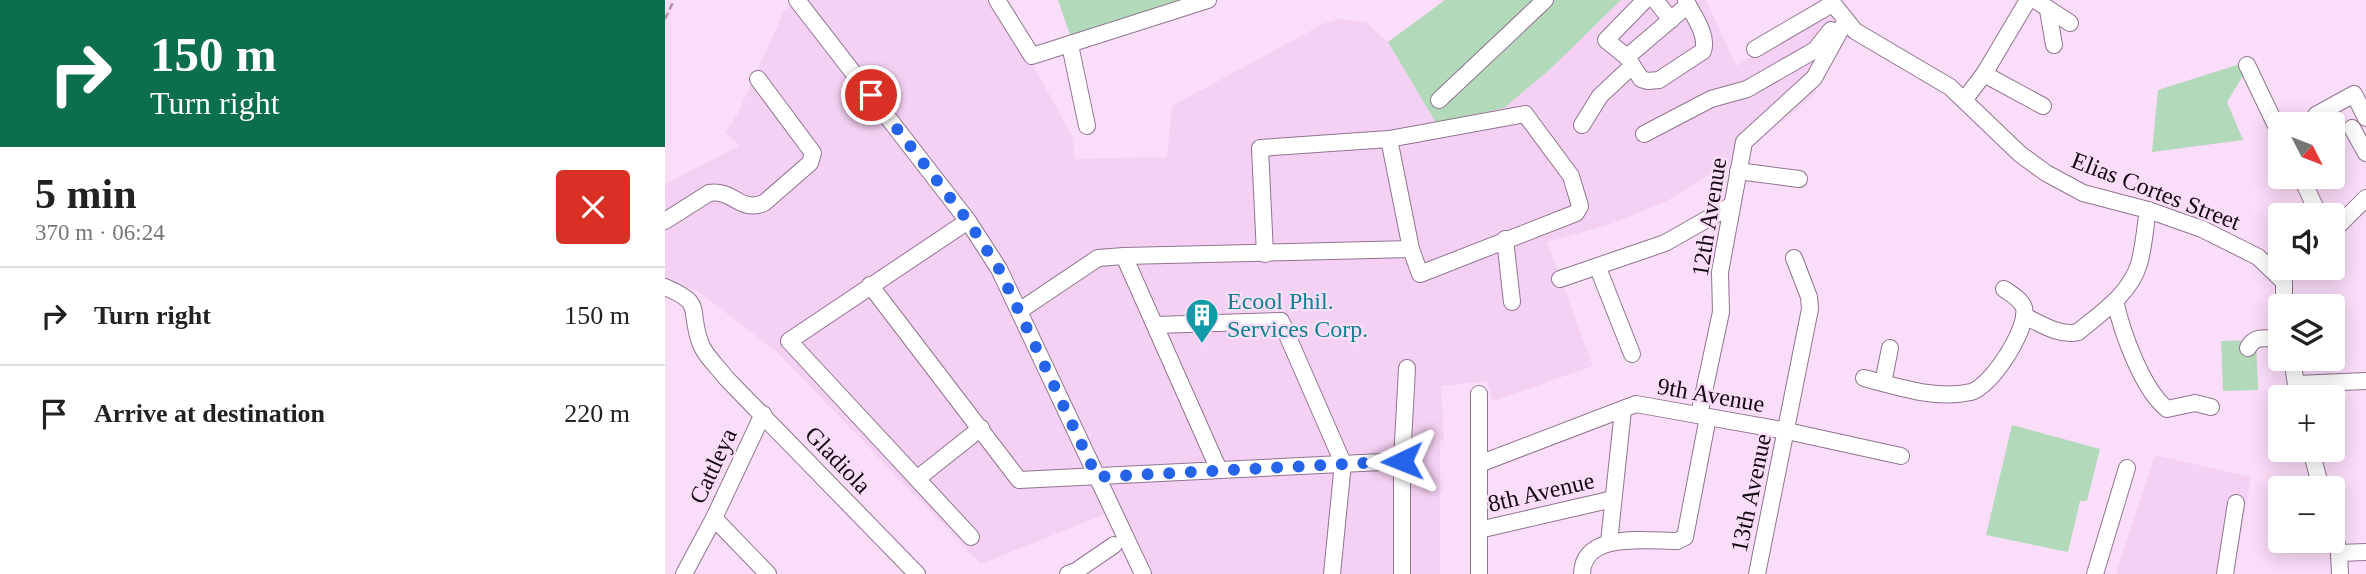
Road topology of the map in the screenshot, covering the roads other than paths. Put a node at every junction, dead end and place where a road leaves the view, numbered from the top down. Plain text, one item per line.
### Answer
1 (997, 0) edge
2 (1208, 0) edge
3 (1545, 0) edge
4 (1645, 0) edge
5 (1655, 0) edge
6 (1687, 3) edge
7 (2031, 3) edge
8 (806, 4) edge
9 (1837, 10) edge
10 (1671, 20) junction
11 (2070, 23) dead end
12 (2054, 44) dead end
13 (1070, 45) junction
14 (1755, 48) dead end
15 (1630, 62) junction
16 (2247, 65) dead end
17 (1983, 74) junction
18 (758, 79) dead end
19 (1965, 99) junction
20 (1439, 100) dead end
21 (2043, 106) dead end
22 (2269, 112) edge
23 (2321, 112) edge
24 (2366, 118) edge
25 (1582, 125) dead end
26 (1087, 126) dead end
27 (2352, 128) dead end
28 (1644, 134) dead end
29 (1389, 139) junction
30 (2366, 153) edge
31 (1738, 172) junction
32 (1799, 179) dead end
33 (2366, 198) edge
34 (1731, 205) junction
35 (2148, 210) junction
36 (2345, 219) edge
37 (665, 221) edge
38 (968, 221) junction
39 (1505, 239) junction
40 (1411, 249) junction
41 (1265, 254) junction
42 (1124, 256) junction
43 (1794, 258) dead end
44 (1598, 268) junction
45 (1560, 279) dead end
46 (2284, 282) joint
47 (870, 285) junction
48 (665, 287) edge
49 (2004, 289) dead end
50 (2284, 294) edge
51 (1512, 302) dead end
52 (2115, 302) junction
53 (1019, 311) junction
54 (2024, 316) junction
55 (1155, 325) junction
56 (2268, 338) edge
57 (1890, 348) dead end
58 (2248, 348) dead end
59 (1632, 354) dead end
60 (1407, 368) dead end
61 (1864, 378) dead end
62 (2366, 381) edge
63 (1883, 383) junction
64 (2338, 385) edge
65 (1479, 394) dead end
66 (2211, 407) dead end
67 (1623, 410) junction
68 (762, 414) junction
69 (1704, 416) junction
70 (981, 429) junction
71 (1787, 431) junction
72 (1902, 456) dead end
73 (1402, 461) junction
74 (1343, 463) junction
75 (1479, 464) junction
76 (2127, 468) dead end
77 (1219, 470) junction
78 (1097, 477) junction
79 (918, 478) junction
80 (1613, 499) junction
81 (2237, 503) dead end
82 (714, 517) junction
83 (1479, 530) junction
84 (971, 537) dead end
85 (1609, 542) junction
86 (1114, 545) dead end
87 (2366, 552) edge
88 (2339, 553) edge
89 (2345, 553) edge
90 (1074, 573) edge
91 (684, 574) edge
92 (768, 574) edge
93 (917, 574) edge
94 (1143, 574) edge
95 (1332, 574) edge
96 (1402, 574) edge
97 (1479, 574) edge
98 (1582, 574) edge
99 (1757, 574) edge
100 (2095, 574) edge
101 (2225, 574) edge
102 (2340, 574) edge

1 - 13 street
2 - 13 street
3 - 20 street
4 - 15 street
5 - 10 street
6 - 10 street
6 - 15 street
7 - 11 street
7 - 12 street
7 - 17 street
8 - 38 street
9 - 14 street
9 - 19 street, Elias Cortes Street
9 - 28 street
9 - 31 street, 12th Avenue
10 - 15 street
13 - 26 street
15 - 25 street
16 - 22 street
17 - 19 street
17 - 21 street
18 - 37 street
19 - 35 street, Elias Cortes Street
23 - 24 street
27 - 30 street
29 - 39 street
29 - 40 street
29 - 41 street
31 - 32 street
31 - 34 street, 12th Avenue
33 - 36 street
34 - 44 street
34 - 69 street, 12th Avenue
35 - 46 street, Elias Cortes Street
35 - 52 street
38 - 47 street
38 - 53 street
39 - 40 street
39 - 51 street
40 - 41 street
41 - 42 street
42 - 53 street
42 - 55 street
43 - 71 street, 13th Avenue
44 - 45 street
44 - 59 street
46 - 50 street
47 - 70 street
47 - 79 street
48 - 68 street, Gladiola
49 - 54 street
52 - 54 street
52 - 66 street
53 - 78 street
54 - 63 street
55 - 74 street
55 - 77 street
56 - 58 street
57 - 63 street
60 - 73 street
61 - 63 street
62 - 64 street
65 - 75 street
67 - 69 street, 9th Avenue
67 - 75 street, 9th Avenue
67 - 80 street
68 - 82 street, Cattleya
68 - 93 street, Gladiola
69 - 71 street, 9th Avenue
69 - 85 street, 12th Avenue
70 - 78 street
70 - 79 street
71 - 72 street, 9th Avenue
71 - 99 street, 13th Avenue
73 - 74 street
73 - 96 street
74 - 77 street
74 - 95 street
75 - 83 street
76 - 100 street
77 - 78 street
78 - 94 street
79 - 84 street
80 - 83 street, 8th Avenue
80 - 85 street
81 - 101 street
82 - 91 street, Cattleya
82 - 92 street
83 - 97 street
85 - 98 street
86 - 90 street
87 - 89 street
88 - 102 street

